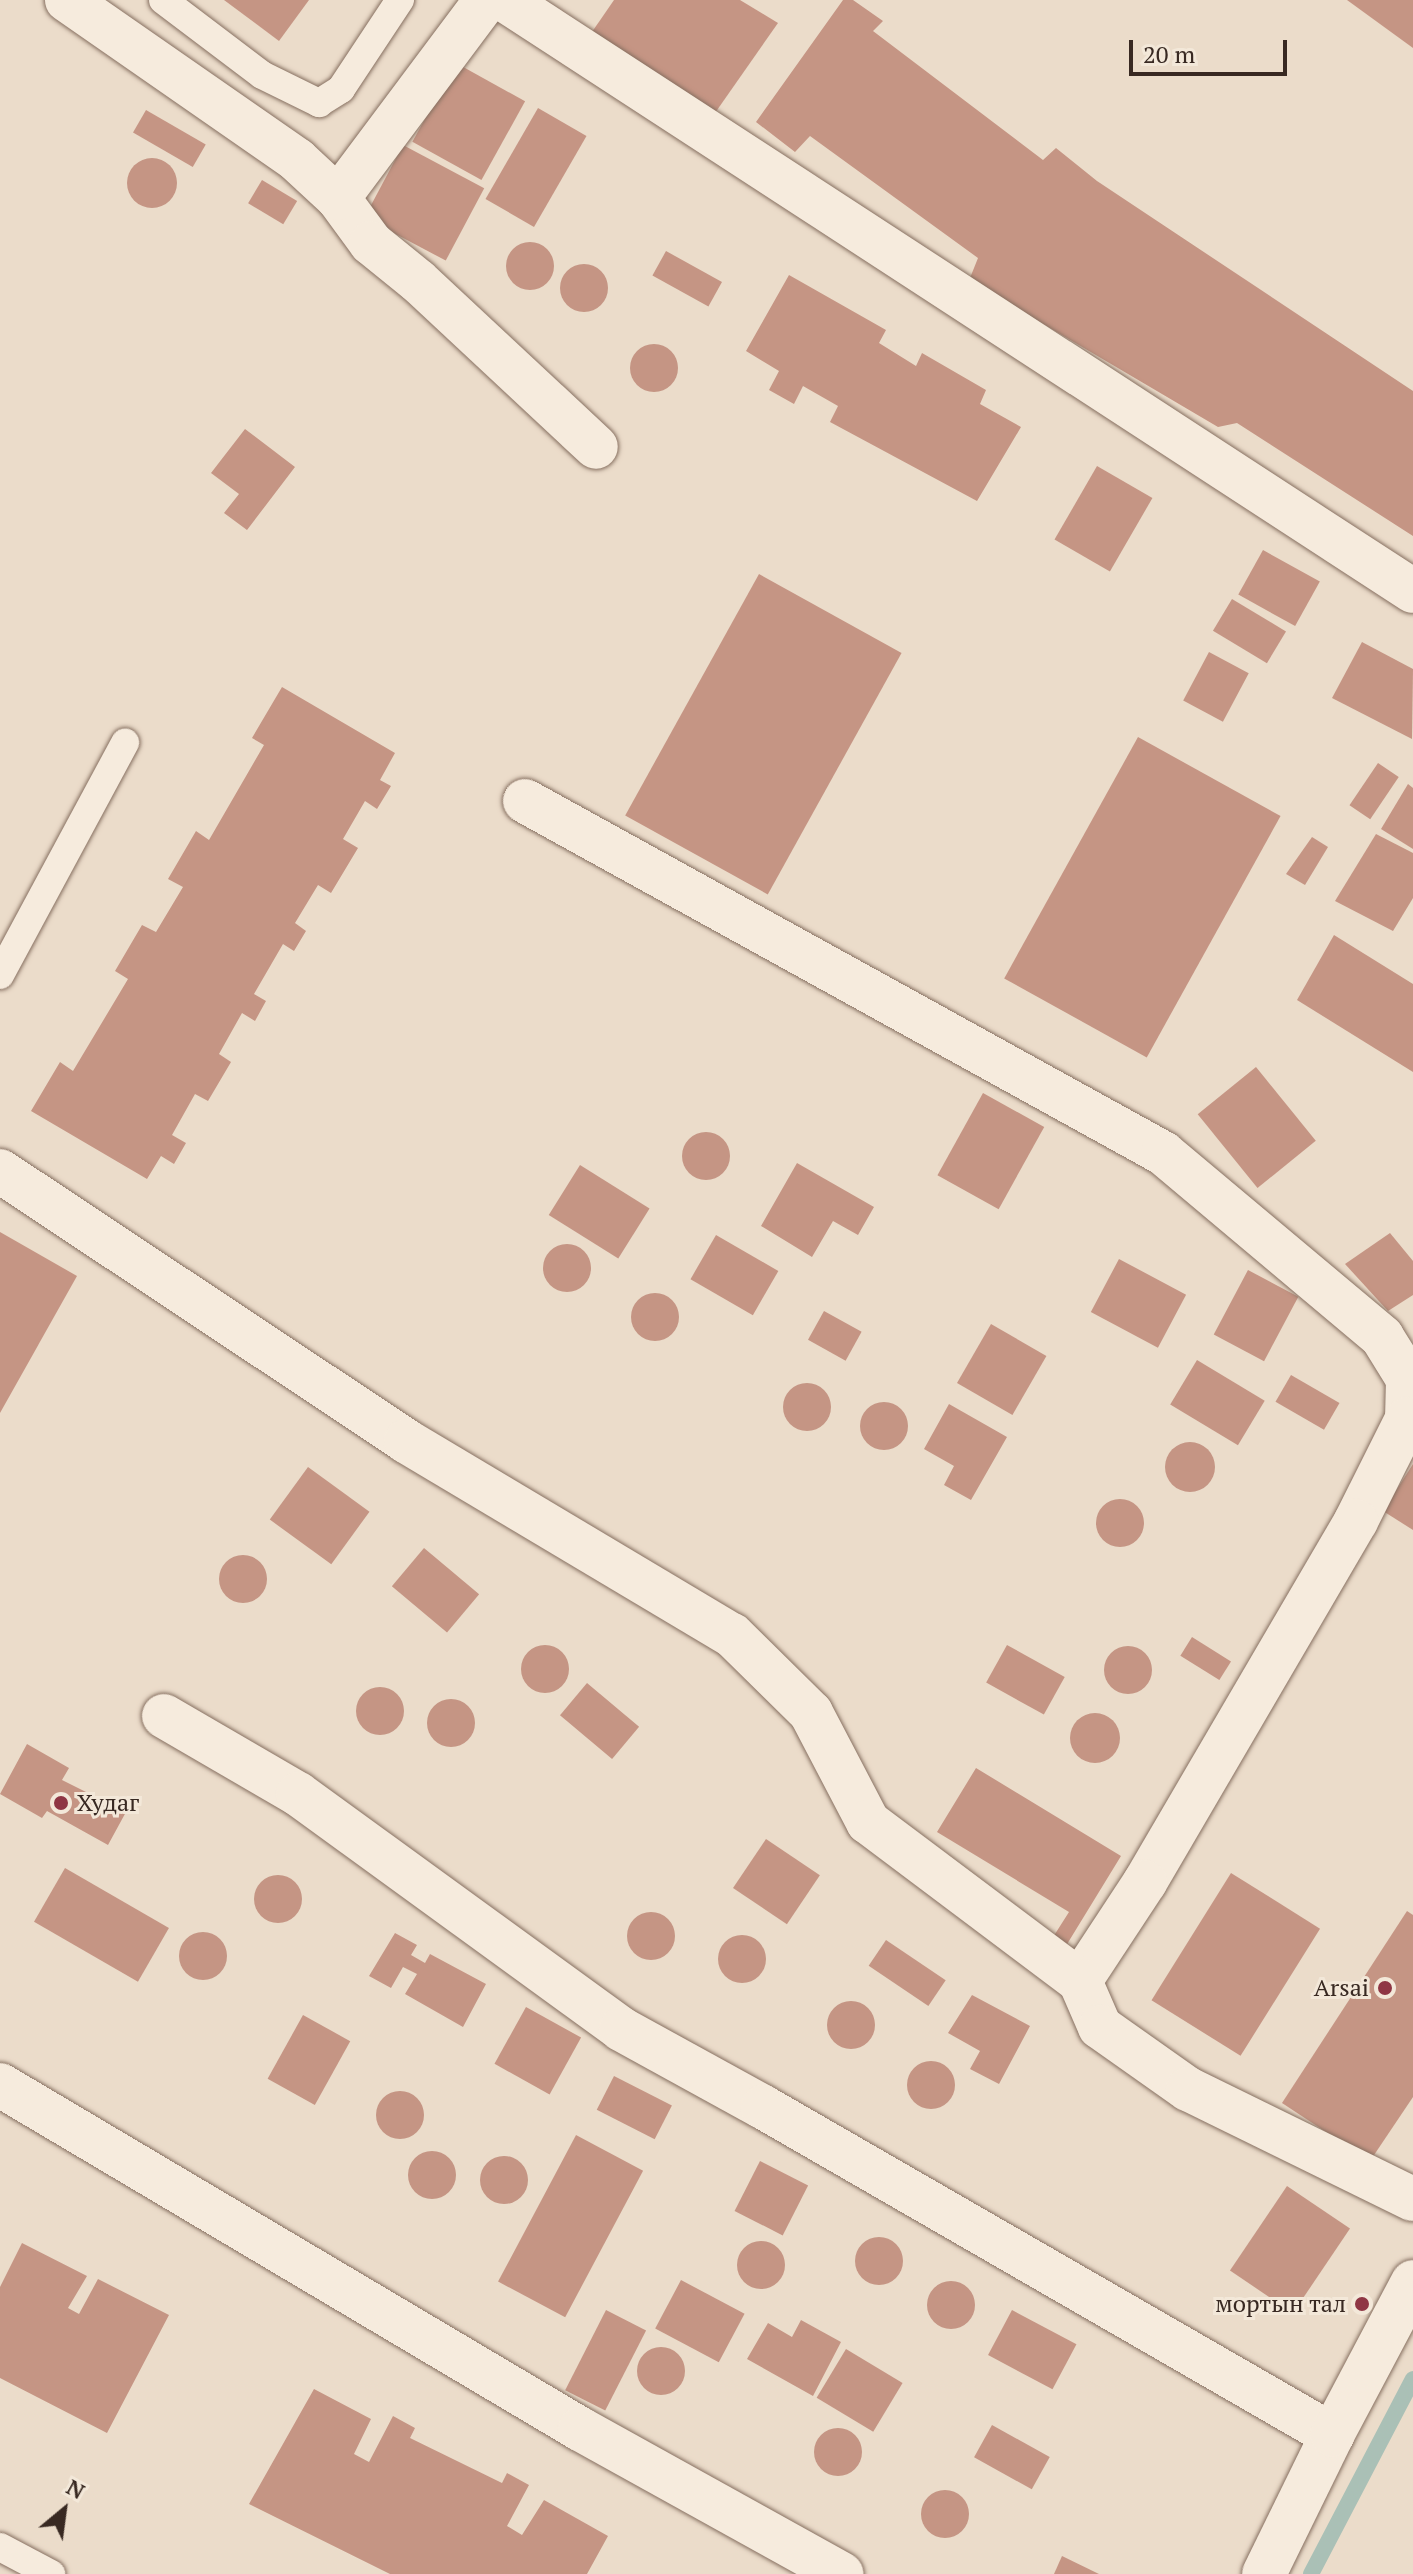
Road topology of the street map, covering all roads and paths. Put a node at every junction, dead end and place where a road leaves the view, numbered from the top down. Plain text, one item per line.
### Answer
1 (67, 0) edge
2 (163, 0) edge
3 (400, 0) edge
4 (486, 0) edge
5 (505, 0) edge
6 (338, 198) junction
7 (596, 447) dead end
8 (1413, 591) edge
9 (125, 743) dead end
10 (525, 801) dead end
11 (0, 975) edge
12 (0, 1171) edge
13 (164, 1716) dead end
14 (1080, 1981) junction
15 (0, 2085) edge
16 (1413, 2199) edge
17 (1413, 2282) edge
18 (1332, 2435) junction
19 (0, 2547) edge
20 (51, 2574) edge
21 (842, 2574) edge
22 (1264, 2574) edge

1 - 6 street
2 - 3 lane
4 - 6 street
5 - 8 street
6 - 7 street
9 - 11 lane
10 - 14 street
12 - 14 street
13 - 18 street
14 - 16 street
15 - 21 street
17 - 18 street
18 - 22 street
19 - 20 lane

